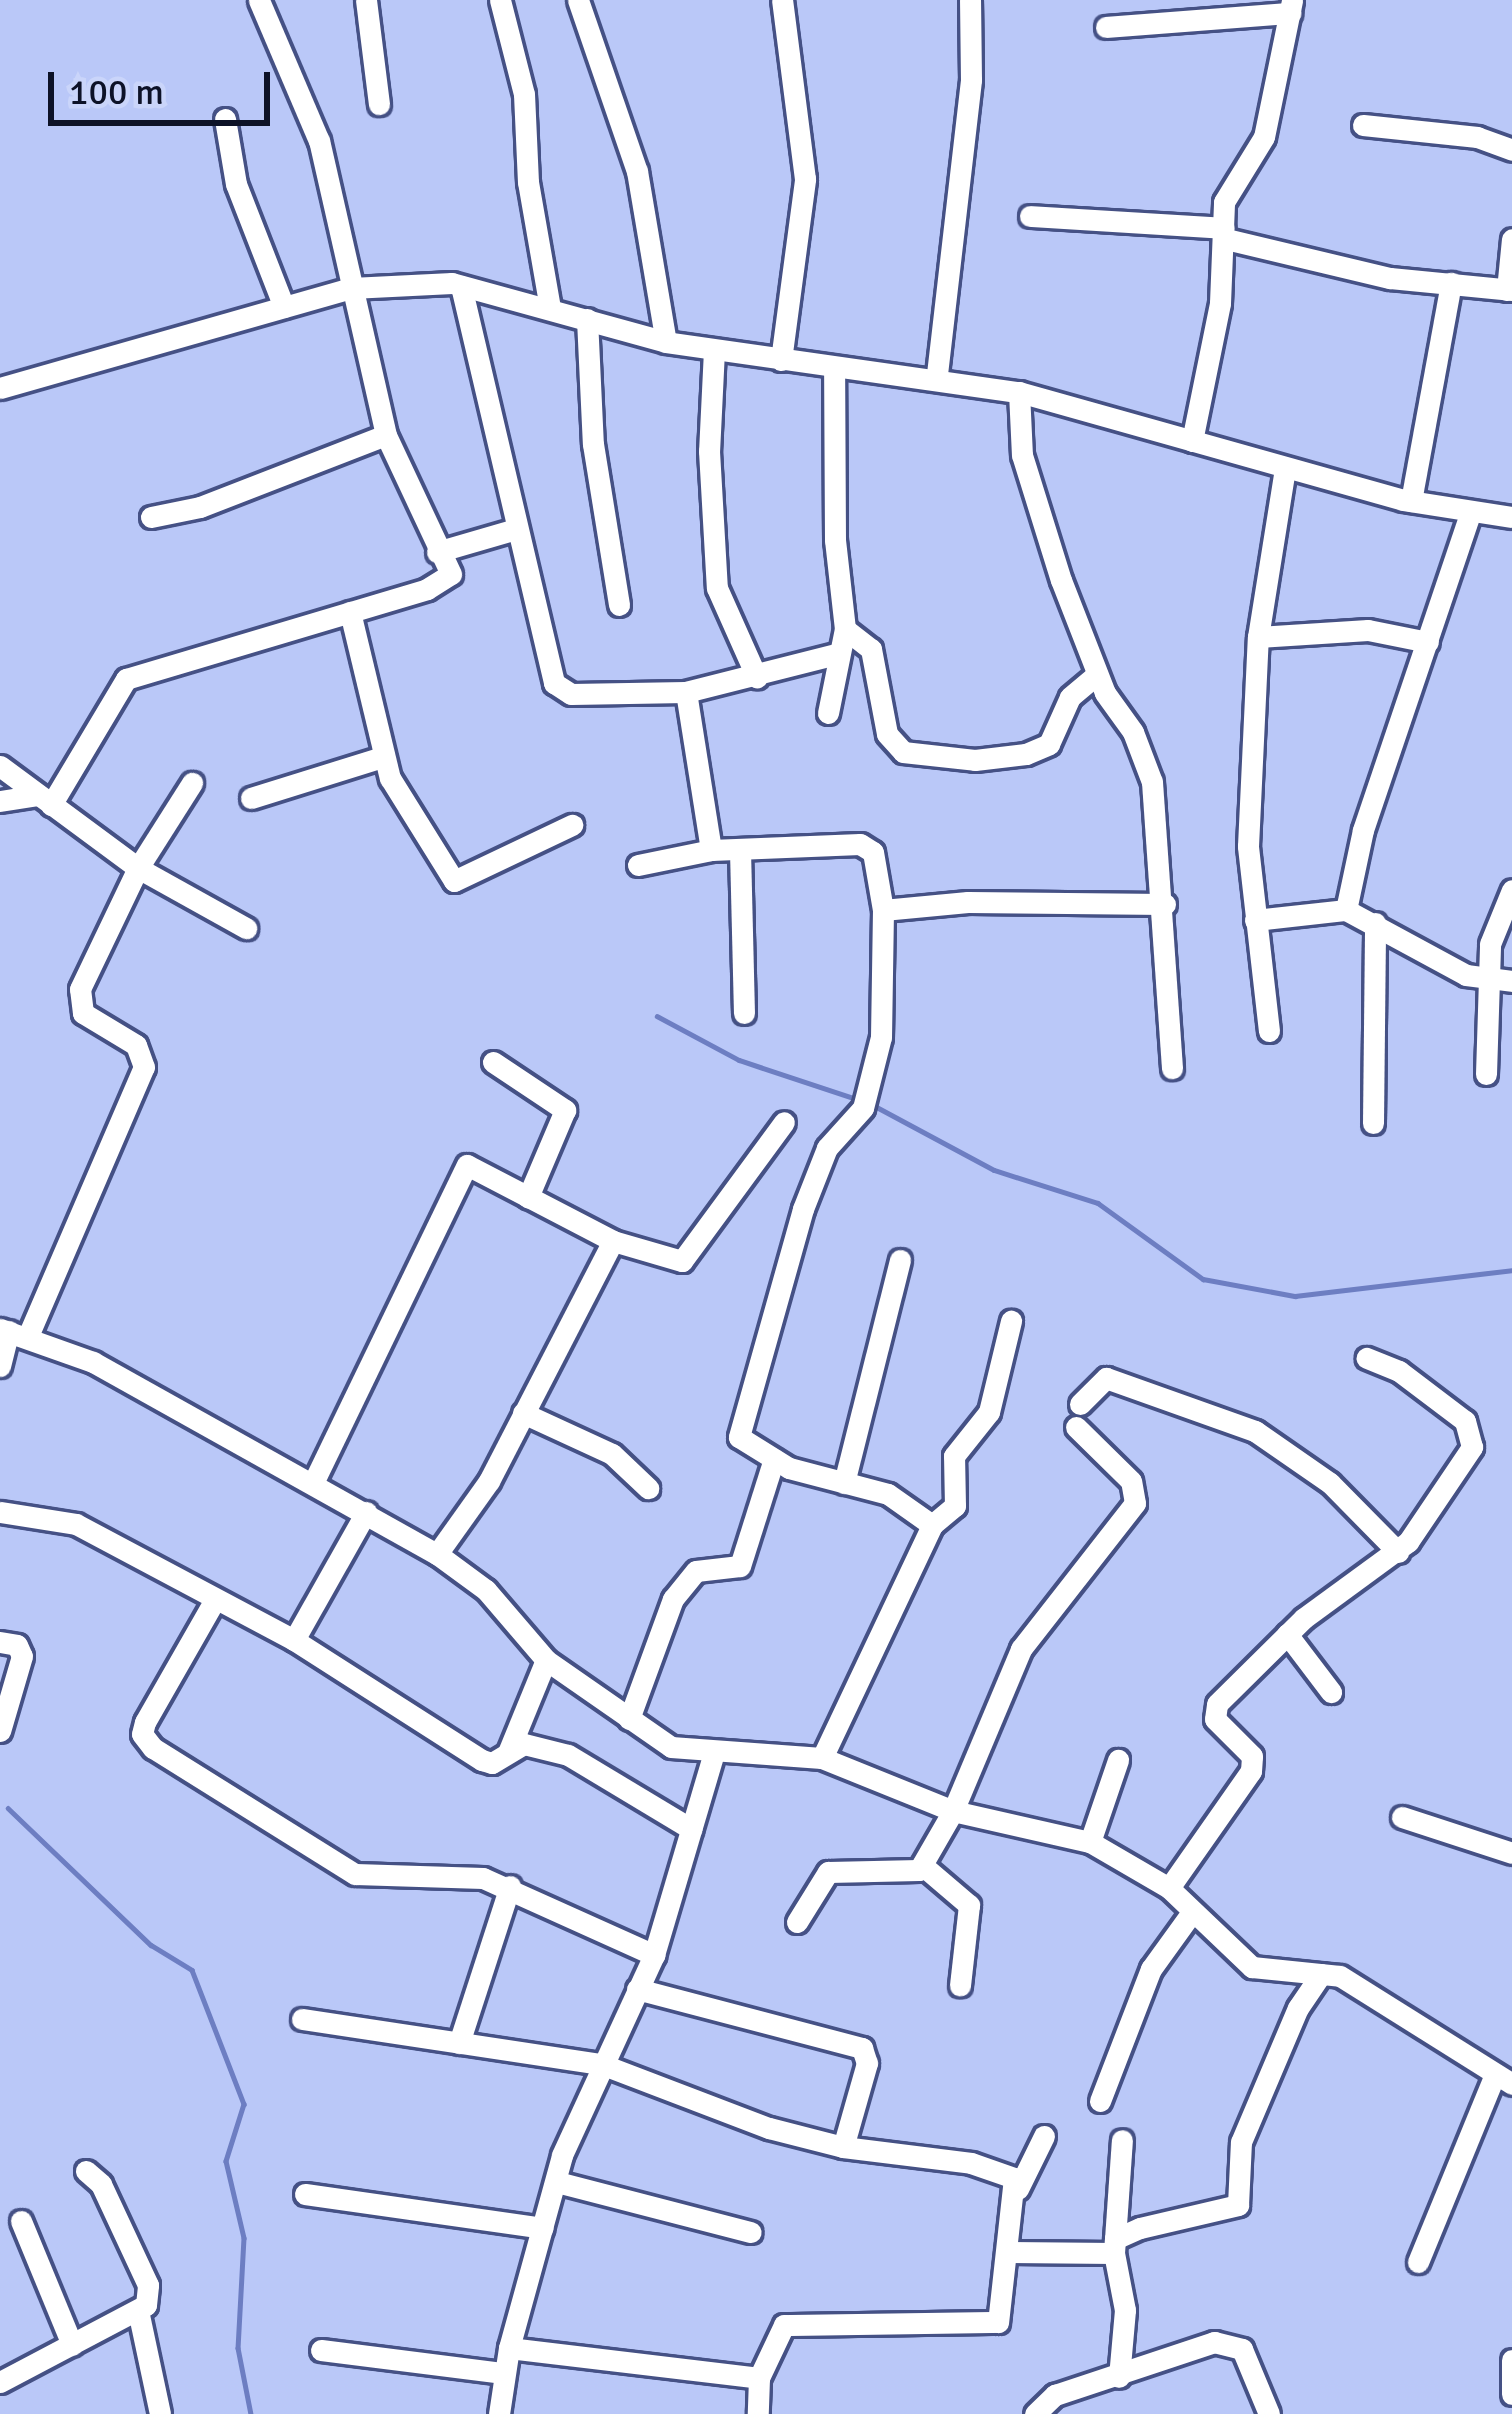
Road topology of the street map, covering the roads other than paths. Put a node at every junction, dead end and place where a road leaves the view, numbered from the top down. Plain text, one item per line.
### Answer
1 (259, 0) edge
2 (366, 0) edge
3 (500, 0) edge
4 (578, 0) edge
5 (782, 0) edge
6 (970, 0) edge
7 (1291, 7) edge
8 (1106, 27) dead end
9 (379, 104) dead end
10 (225, 119) dead end
11 (1363, 125) dead end
12 (1512, 150) edge
13 (1030, 216) dead end
14 (1225, 234) junction
15 (1512, 239) edge
16 (1450, 283) junction
17 (461, 286) junction
18 (351, 288) junction
19 (1509, 290) edge
20 (284, 307) junction
21 (550, 308) junction
22 (587, 319) junction
23 (666, 342) junction
24 (714, 350) junction
25 (781, 359) junction
26 (834, 367) junction
27 (937, 374) junction
28 (0, 388) edge
29 (1019, 392) junction
30 (386, 435) junction
31 (1192, 441) junction
32 (1285, 469) junction
33 (1411, 501) junction
34 (1470, 513) junction
35 (152, 517) dead end
36 (1512, 518) edge
37 (516, 529) junction
38 (437, 552) junction
39 (619, 605) dead end
40 (350, 612) junction
41 (845, 629) junction
42 (1258, 637) junction
43 (1428, 642) junction
44 (836, 654) junction
45 (1097, 674) junction
46 (757, 678) junction
47 (686, 692) junction
48 (828, 713) dead end
49 (383, 757) junction
50 (0, 766) edge
51 (192, 783) dead end
52 (251, 798) dead end
53 (45, 800) junction
54 (0, 801) edge
55 (572, 825) dead end
56 (711, 850) junction
57 (740, 850) junction
58 (638, 865) dead end
59 (139, 868) junction
60 (1512, 890) edge
61 (1165, 904) junction
62 (883, 910) junction
63 (1346, 910) junction
64 (1255, 920) junction
65 (1375, 923) junction
66 (246, 928) dead end
67 (1500, 981) edge
68 (743, 1013) dead end
69 (1269, 1031) dead end
70 (493, 1063) dead end
71 (1172, 1068) dead end
72 (1486, 1074) dead end
73 (784, 1122) dead end
74 (1373, 1123) dead end
75 (528, 1197) junction
76 (613, 1241) junction
77 (900, 1260) dead end
78 (1011, 1321) dead end
79 (12, 1332) edge
80 (1367, 1358) dead end
81 (0, 1366) edge
82 (523, 1413) junction
83 (774, 1459) junction
84 (314, 1481) junction
85 (844, 1483) junction
86 (648, 1488) dead end
87 (0, 1512) edge
88 (366, 1512) junction
89 (932, 1526) junction
90 (1398, 1552) junction
91 (437, 1554) junction
92 (213, 1603) junction
93 (1287, 1634) junction
94 (294, 1640) junction
95 (0, 1642) edge
96 (546, 1660) junction
97 (1331, 1692) dead end
98 (628, 1719) junction
99 (0, 1731) edge
100 (509, 1750) junction
101 (713, 1756) junction
102 (822, 1757) junction
103 (1118, 1760) dead end
104 (953, 1811) junction
105 (1402, 1817) dead end
106 (691, 1829) junction
107 (1090, 1842) junction
108 (1512, 1852) edge
109 (922, 1864) junction
110 (510, 1886) junction
111 (1169, 1888) junction
112 (1190, 1915) junction
113 (797, 1922) dead end
114 (654, 1954) junction
115 (1321, 1974) junction
116 (960, 1985) dead end
117 (638, 1989) junction
118 (302, 2020) dead end
119 (459, 2043) junction
120 (601, 2064) junction
121 (1504, 2079) edge
122 (1100, 2101) dead end
123 (1044, 2136) dead end
124 (1122, 2140) dead end
125 (843, 2147) junction
126 (86, 2171) dead end
127 (557, 2182) junction
128 (1018, 2189) junction
129 (305, 2194) dead end
130 (21, 2221) dead end
131 (543, 2228) junction
132 (751, 2232) dead end
133 (1114, 2246) junction
134 (1009, 2252) junction
135 (1418, 2262) dead end
136 (139, 2315) junction
137 (72, 2344) junction
138 (508, 2348) junction
139 (321, 2350) dead end
140 (1512, 2360) edge
141 (504, 2373) junction
142 (1119, 2377) junction
143 (759, 2378) junction
144 (0, 2382) edge
145 (1512, 2394) edge
146 (160, 2414) edge
147 (499, 2414) edge
148 (758, 2414) edge
149 (1034, 2414) edge
150 (1269, 2414) edge

1 - 18 street
2 - 9 street
3 - 21 street
4 - 23 street
5 - 25 street
6 - 27 street
7 - 8 street
7 - 14 street
10 - 20 street
11 - 12 street
13 - 14 street
14 - 16 street
14 - 31 street
15 - 19 street
16 - 19 street
16 - 33 street
17 - 18 street
17 - 21 street
17 - 37 street
18 - 20 street
18 - 30 street
20 - 28 street
21 - 22 street
22 - 23 street
22 - 39 street
23 - 24 street
24 - 25 street
24 - 46 street
25 - 26 street
26 - 27 street
26 - 41 street
27 - 29 street
29 - 31 street
29 - 45 street
30 - 35 street
30 - 38 street
31 - 32 street
32 - 33 street
32 - 42 street
33 - 34 street
34 - 36 street
34 - 43 street
37 - 38 street
37 - 47 street
38 - 40 street
40 - 49 street
40 - 53 street
41 - 44 street
41 - 45 street
42 - 43 street
42 - 64 street
43 - 63 street
44 - 46 street
44 - 48 street
45 - 61 street
46 - 47 street
47 - 56 street
49 - 52 street
49 - 55 street
50 - 53 street
51 - 59 street
53 - 54 street
53 - 59 street
56 - 57 street
56 - 58 street
57 - 62 street
57 - 68 street
59 - 66 street
59 - 79 street
60 - 67 street
61 - 62 street
61 - 71 street
62 - 83 street
63 - 64 street
63 - 65 street
64 - 69 street
65 - 67 street
65 - 74 street
67 - 72 street
70 - 75 street
73 - 76 street
75 - 76 street
75 - 84 street
76 - 82 street
77 - 85 street
78 - 89 street
79 - 81 street
79 - 84 street
80 - 90 street
82 - 86 street
82 - 91 street
83 - 85 street
83 - 98 street
84 - 88 street
85 - 89 street
87 - 92 street
88 - 91 street
88 - 94 street
89 - 102 street
90 - 93 street
90 - 104 street
91 - 96 street
92 - 94 street
92 - 110 street
93 - 97 street
93 - 111 street
94 - 100 street
95 - 99 street
96 - 98 street
96 - 100 street
98 - 101 street
100 - 106 street
101 - 102 street
101 - 106 street
102 - 104 street
103 - 107 street
104 - 107 street
104 - 109 street
105 - 108 street
106 - 114 street
107 - 111 street
109 - 113 street
109 - 116 street
110 - 114 street
110 - 119 street
111 - 112 street
112 - 115 street
112 - 122 street
114 - 117 street
115 - 121 street
115 - 133 street
117 - 120 street
117 - 125 street
118 - 119 street
119 - 120 street
120 - 125 street
120 - 127 street
121 - 135 street
123 - 128 street
124 - 133 street
125 - 128 street
126 - 136 street
127 - 131 street
127 - 132 street
128 - 134 street
129 - 131 street
130 - 137 street
131 - 138 street
133 - 134 street
133 - 142 street
134 - 143 street
136 - 137 street
136 - 146 street
137 - 144 street
138 - 141 street
138 - 143 street
139 - 141 street
140 - 145 street
141 - 147 street
142 - 149 street
142 - 150 street
143 - 148 street

